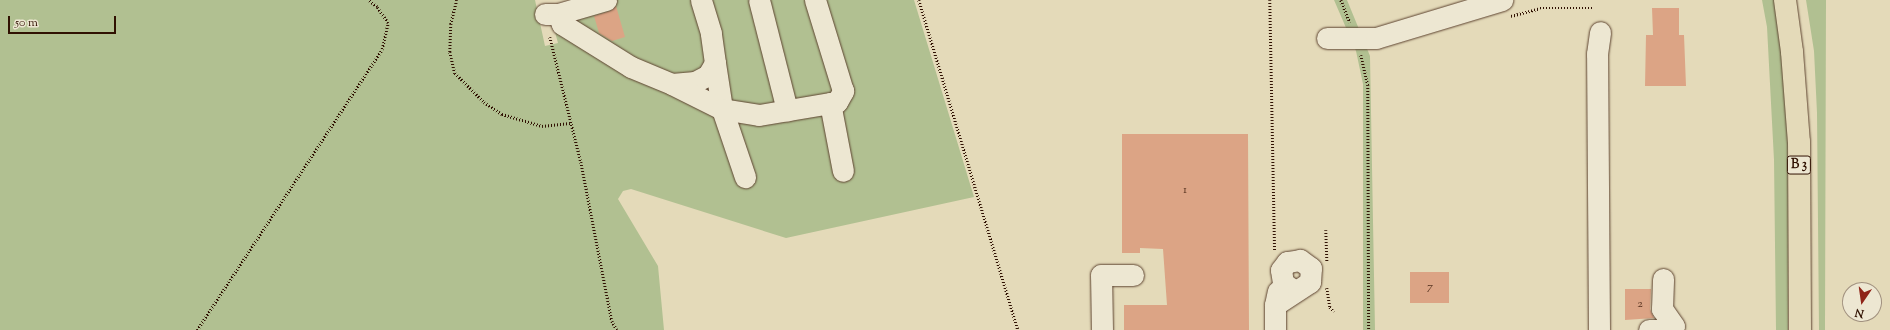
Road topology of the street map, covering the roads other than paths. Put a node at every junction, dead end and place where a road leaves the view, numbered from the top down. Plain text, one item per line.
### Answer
1 (606, 0) edge
2 (701, 0) edge
3 (759, 0) edge
4 (815, 0) edge
5 (1502, 0) edge
6 (1785, 0) edge
7 (1600, 32) dead end
8 (1327, 38) dead end
9 (715, 63) junction
10 (672, 84) junction
11 (830, 103) junction
12 (722, 109) junction
13 (788, 110) junction
14 (843, 170) dead end
15 (745, 177) dead end
16 (1132, 275) dead end
17 (1287, 277) road end
18 (1663, 279) dead end
19 (1102, 330) edge
20 (1275, 330) edge
21 (1599, 330) edge
22 (1649, 330) edge
23 (1800, 330) edge

1 - 10 lane
2 - 9 lane
3 - 13 lane
4 - 11 lane
5 - 8 lane
6 - 23 main road, B 3
7 - 21 lane
9 - 10 lane
9 - 12 lane
10 - 12 lane
11 - 13 lane
11 - 14 lane
12 - 13 lane
12 - 15 lane
16 - 19 lane
17 - 20 lane
18 - 22 lane

